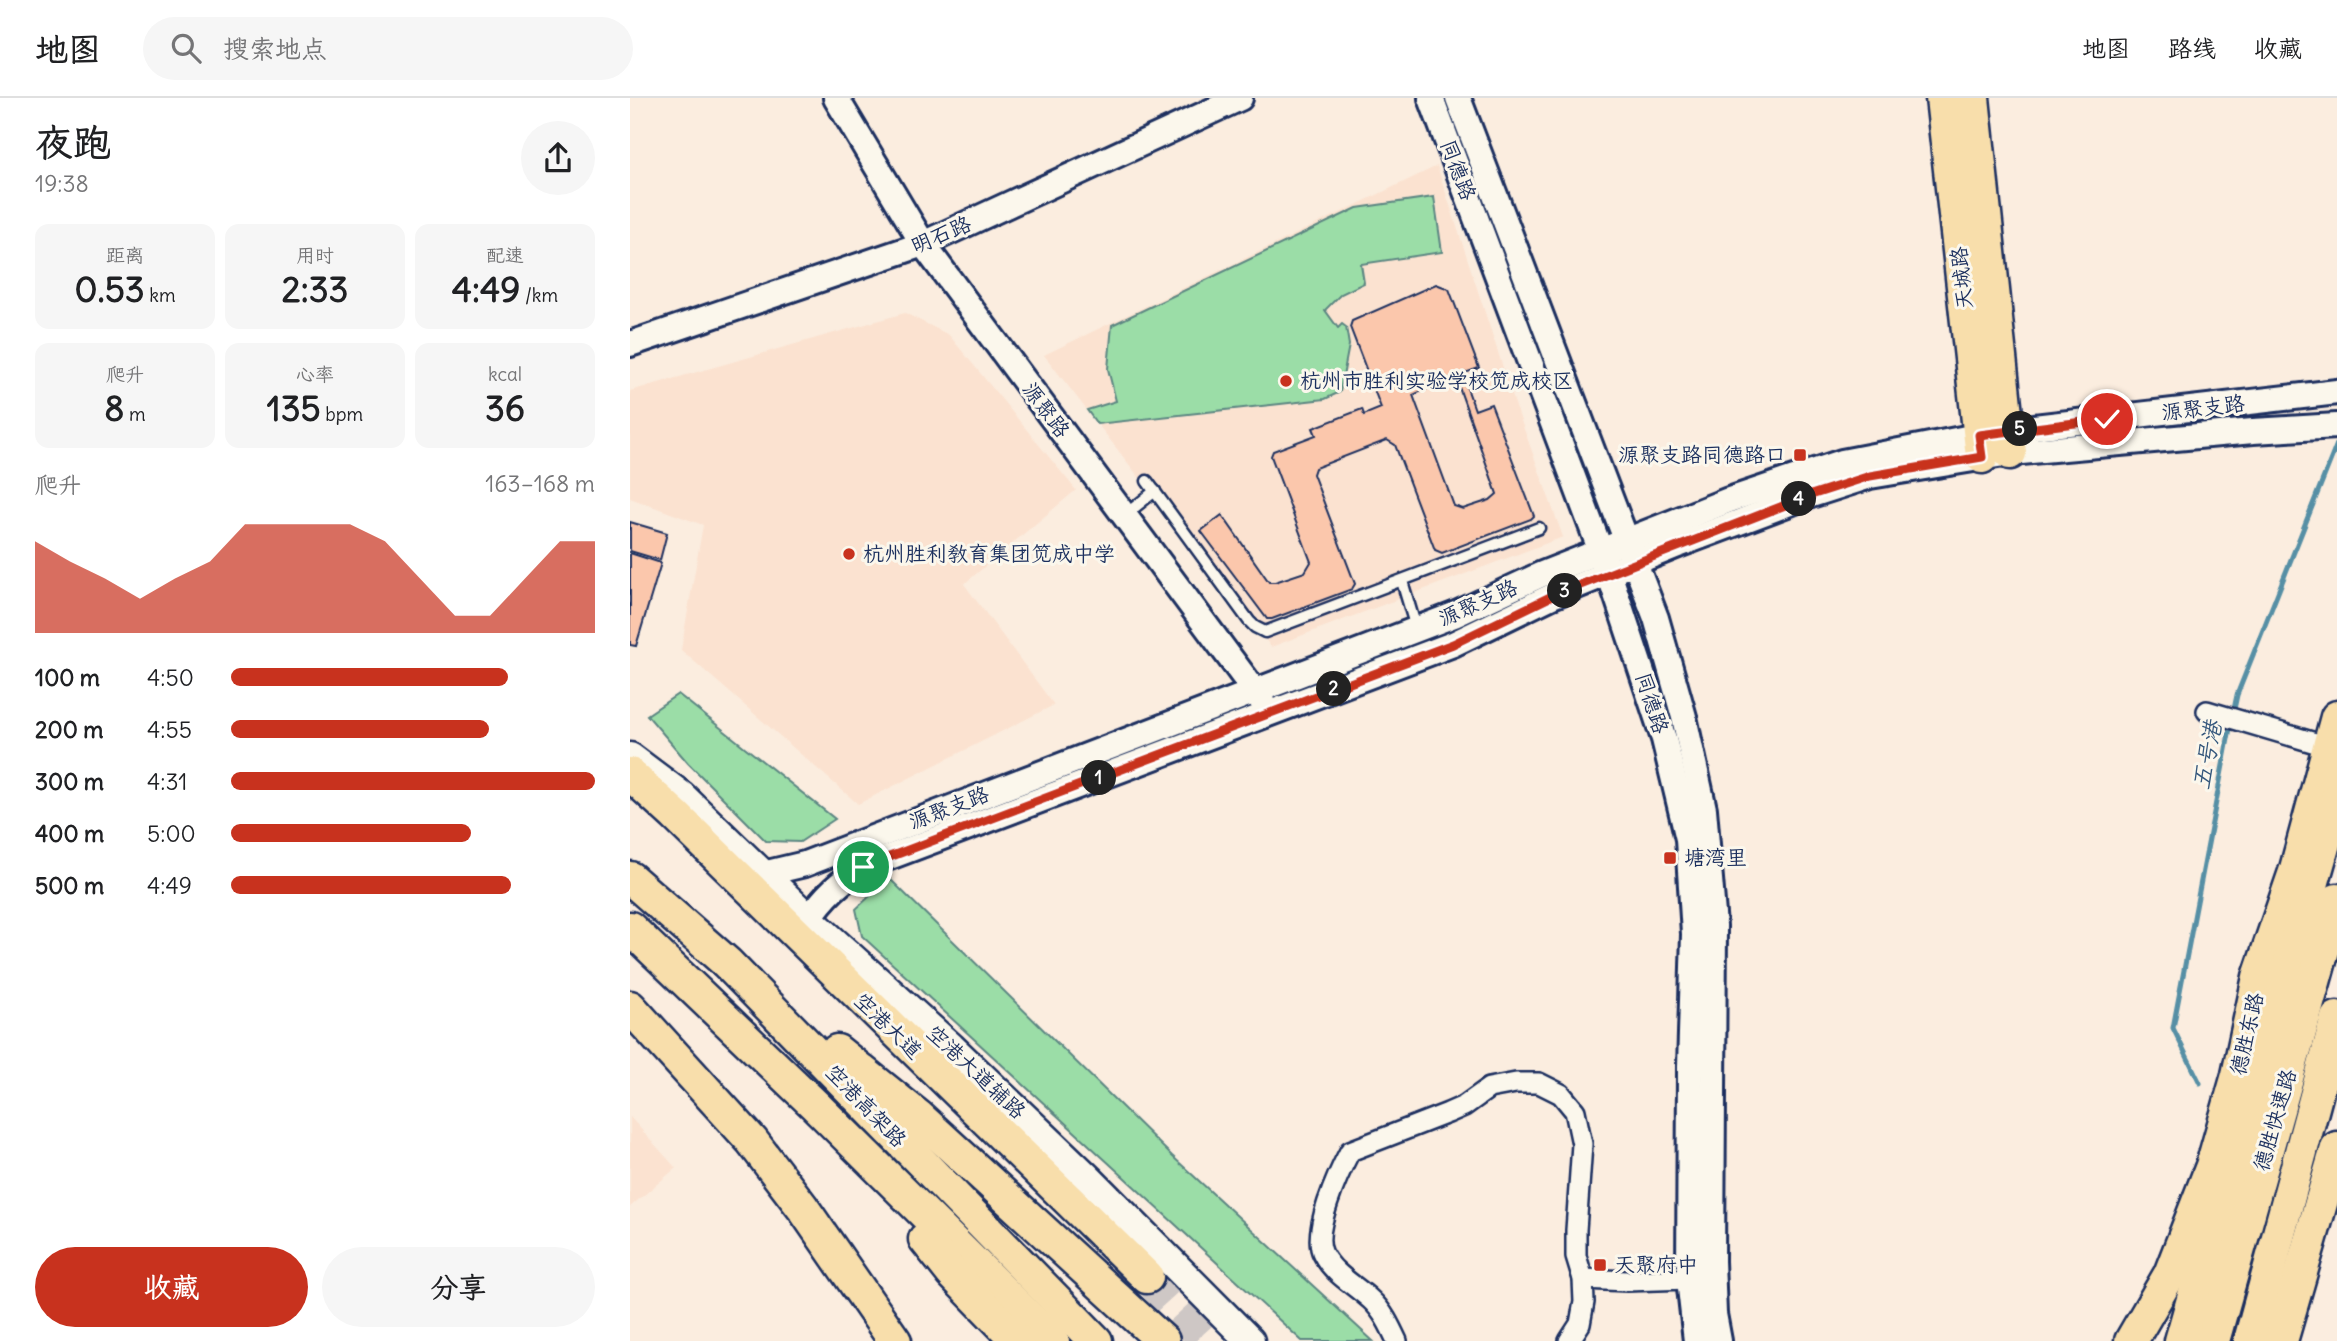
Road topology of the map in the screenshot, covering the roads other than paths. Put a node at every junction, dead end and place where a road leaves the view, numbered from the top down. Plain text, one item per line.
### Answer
1 (836, 98) edge
2 (1240, 98) edge
3 (1431, 98) edge
4 (1458, 98) edge
5 (1942, 98) edge
6 (1973, 98) edge
7 (923, 244) junction
8 (630, 344) edge
9 (2337, 393) edge
10 (2327, 428) edge
11 (1995, 444) junction
12 (1147, 481) dead end
13 (1155, 491) junction
14 (1124, 516) junction
15 (1539, 528) dead end
16 (1631, 552) junction
17 (1605, 562) junction
18 (1402, 581) junction
19 (1416, 629) junction
20 (1254, 691) junction
21 (1270, 713) junction
22 (2214, 713) dead end
23 (2337, 717) edge
24 (2329, 747) junction
25 (630, 757) edge
26 (630, 774) edge
27 (2337, 798) edge
28 (763, 874) junction
29 (630, 878) edge
30 (2337, 900) edge
31 (809, 919) junction
32 (630, 928) edge
33 (727, 963) junction
34 (630, 1007) edge
35 (2337, 1018) edge
36 (815, 1105) junction
37 (2337, 1148) edge
38 (803, 1209) junction
39 (2307, 1248) junction
40 (1147, 1277) tunnel mouth
41 (1583, 1279) junction
42 (1689, 1279) junction
43 (875, 1341) edge
44 (895, 1341) edge
45 (1018, 1341) edge
46 (1053, 1341) edge
47 (1096, 1341) edge
48 (1163, 1341) edge
49 (1250, 1341) edge
50 (1397, 1341) edge
51 (1569, 1341) edge
52 (1696, 1341) edge
53 (1719, 1341) edge
54 (2130, 1341) edge
55 (2182, 1341) edge
56 (2213, 1341) edge
57 (2250, 1341) edge
58 (2281, 1341) edge
59 (2294, 1341) edge

1 - 7 street, 源聚路
2 - 7 street, 明石路
3 - 17 street, 同德路
4 - 16 street, 同德路
5 - 11 main road, 天城路
6 - 11 main road, 天城路
7 - 8 street, 明石路
7 - 14 street, 源聚路
9 - 11 street, 源聚支路
10 - 11 street, 源聚支路
11 - 16 street, 源聚支路
12 - 13 lane
13 - 14 lane
13 - 18 lane
14 - 20 street, 源聚路
15 - 18 lane
16 - 17 street, 源聚支路
16 - 53 street, 同德路
17 - 19 street, 源聚支路
17 - 21 street, 源聚支路
17 - 42 street, 同德路
18 - 19 lane
19 - 20 street, 源聚支路
20 - 21 street, 源聚路
20 - 28 street, 源聚支路
21 - 31 street, 源聚支路
22 - 24 street
23 - 24 main road, 德胜东路
24 - 54 main road, 德胜东路
25 - 28 main road, 空港大道辅路
26 - 40 main road, 空港大道
27 - 55 main road
28 - 31 main road, 空港大道辅路
29 - 33 main road, 空港高架路
30 - 56 main road, 德胜快速路
31 - 49 main road, 空港大道辅路
32 - 36 main road, 空港高架路
33 - 47 main road, 空港高架路
33 - 48 main road
34 - 38 main road
35 - 57 main road, 德胜快速路
36 - 45 main road
36 - 46 main road, 空港高架路
37 - 39 main road
38 - 43 main road
38 - 44 main road
39 - 58 main road
39 - 59 main road
41 - 42 street
41 - 50 street
41 - 51 street
42 - 52 street, 同德路

